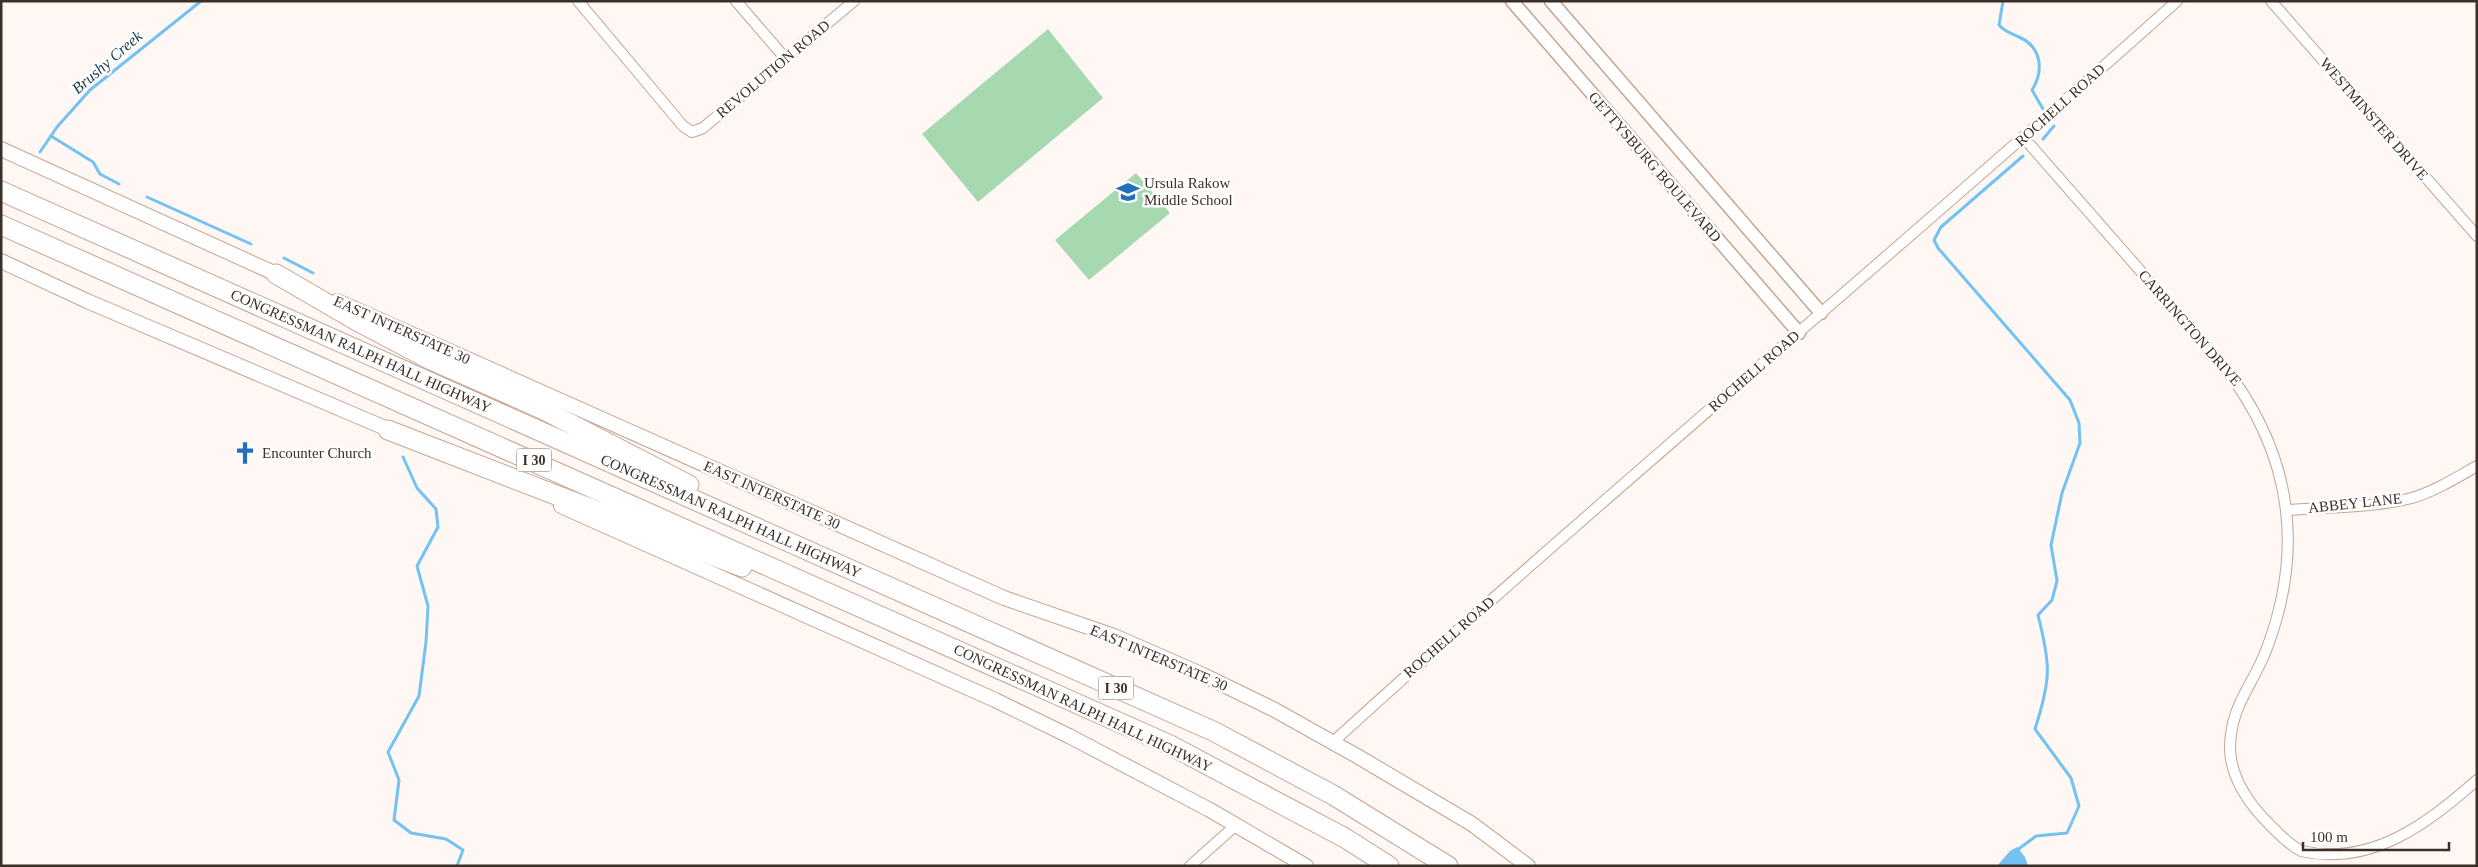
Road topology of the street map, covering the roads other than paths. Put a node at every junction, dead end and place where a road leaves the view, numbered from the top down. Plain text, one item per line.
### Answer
1 (578, 1) edge
2 (736, 1) edge
3 (854, 1) edge
4 (1512, 1) edge
5 (1551, 1) edge
6 (2177, 1) edge
7 (2271, 1) edge
8 (785, 58) junction
9 (2024, 138) junction
10 (1, 149) edge
11 (1, 191) edge
12 (1, 225) edge
13 (2477, 236) edge
14 (1, 261) edge
15 (276, 274) junction
16 (1821, 313) junction
17 (1799, 333) junction
18 (388, 430) junction
19 (2477, 466) edge
20 (2286, 510) junction
21 (772, 533) junction
22 (1066, 698) junction
23 (1333, 742) junction
24 (2477, 780) edge
25 (1236, 826) junction
26 (1190, 866) edge
27 (1306, 866) edge
28 (1389, 866) edge
29 (1448, 866) edge
30 (1528, 866) edge

1 - 8 street, REVOLUTION ROAD
2 - 8 street
3 - 8 street, REVOLUTION ROAD
4 - 17 street, GETTYSBURG BOULEVARD
5 - 16 street, GETTYSBURG BOULEVARD
6 - 9 street, ROCHELL ROAD
7 - 13 street, WESTMINSTER DRIVE
9 - 16 street, ROCHELL ROAD
9 - 20 street, CARRINGTON DRIVE
10 - 15 main road, EAST INTERSTATE 30
11 - 21 highway, CONGRESSMAN RALPH HALL HIGHWAY / I 30
12 - 22 highway, CONGRESSMAN RALPH HALL HIGHWAY / I 30
14 - 18 main road
15 - 21 highway
15 - 23 main road, EAST INTERSTATE 30
16 - 17 street, ROCHELL ROAD
17 - 23 street, ROCHELL ROAD
18 - 22 highway
18 - 25 main road
19 - 20 street, ABBEY LANE
20 - 24 street, CARRINGTON DRIVE
21 - 29 highway, CONGRESSMAN RALPH HALL HIGHWAY / I 30
22 - 28 highway, CONGRESSMAN RALPH HALL HIGHWAY / I 30
23 - 30 main road, EAST INTERSTATE 30
25 - 26 street
25 - 27 main road

